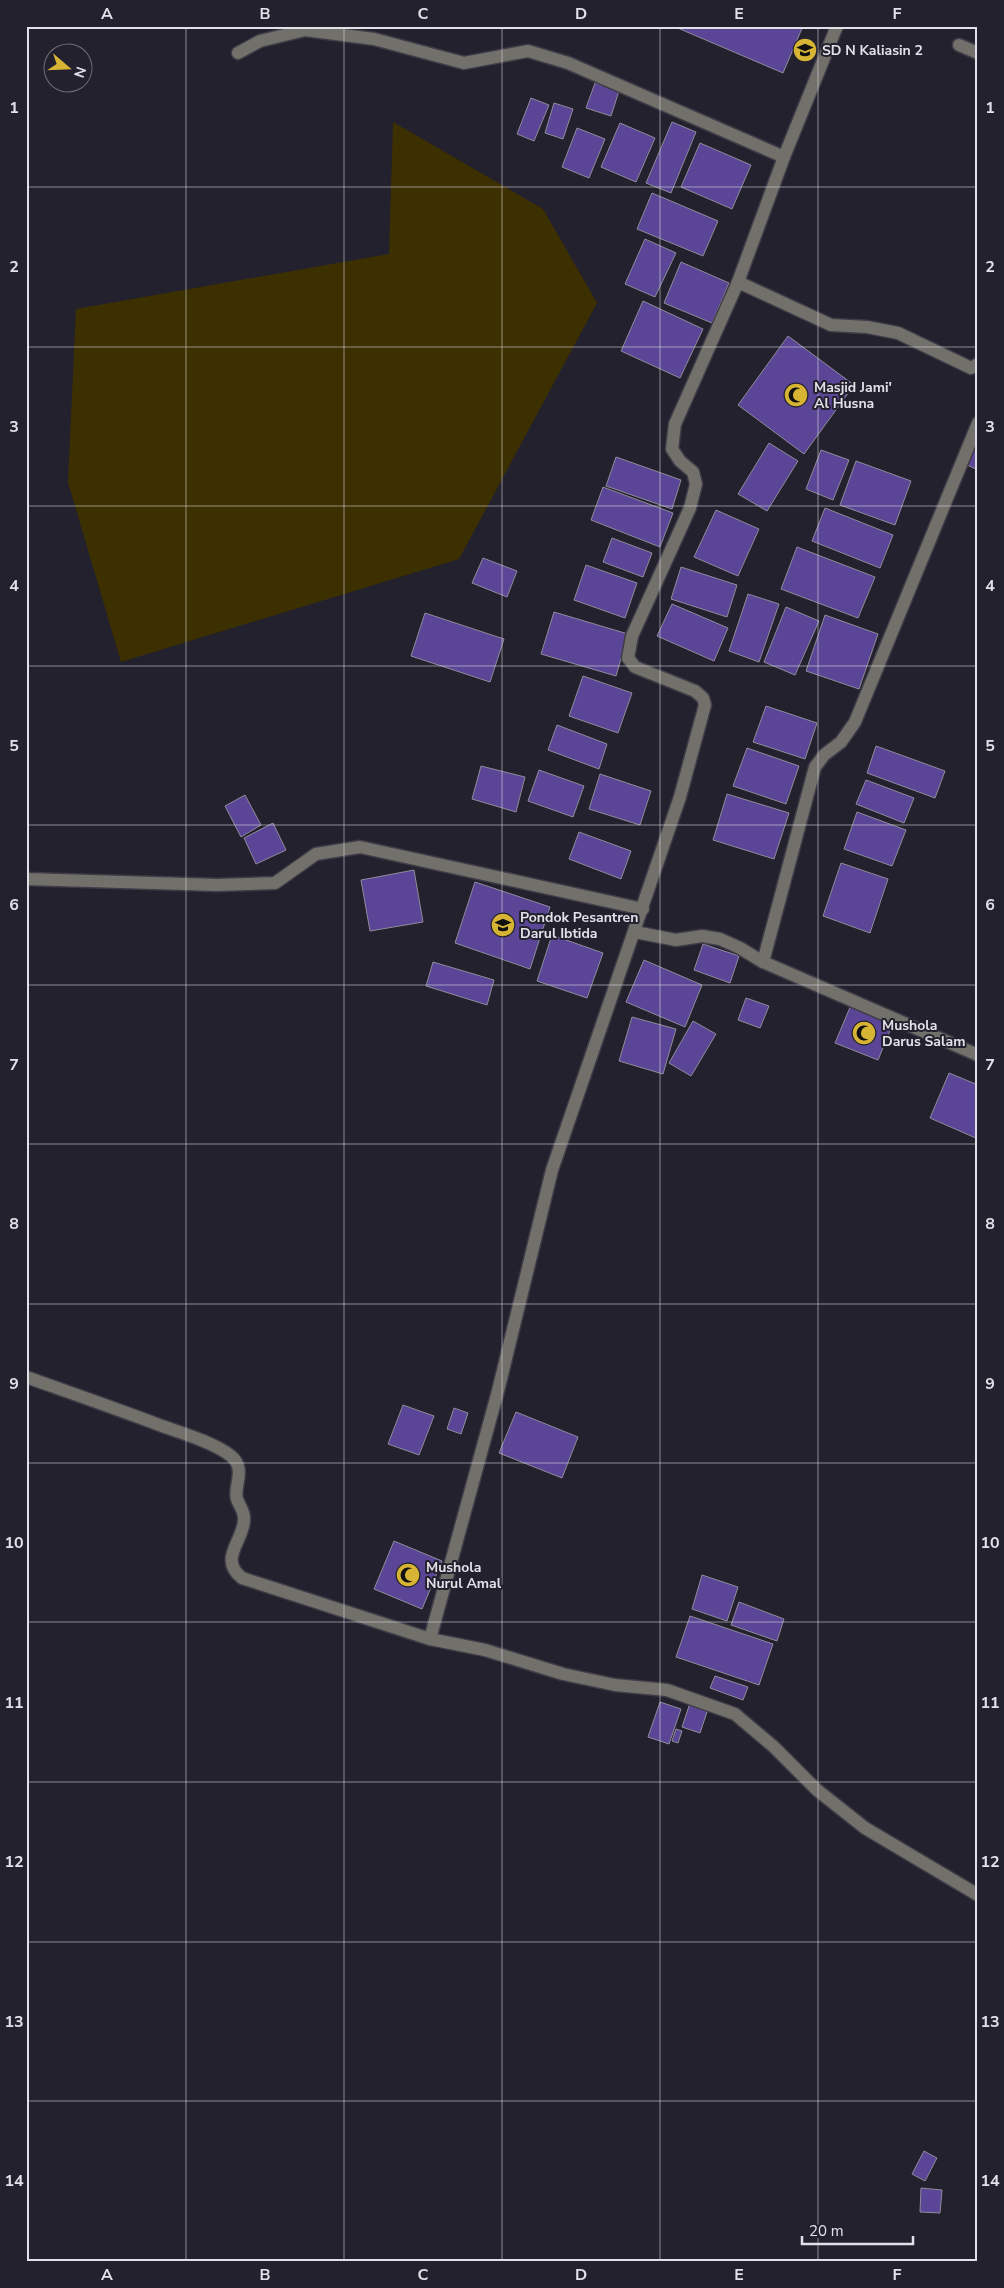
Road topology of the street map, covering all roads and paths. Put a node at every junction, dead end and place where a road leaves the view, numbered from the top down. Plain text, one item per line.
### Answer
1 (837, 26) edge
2 (960, 45) dead end
3 (238, 53) dead end
4 (978, 53) edge
5 (784, 157) junction
6 (738, 282) junction
7 (978, 364) edge
8 (978, 423) edge
9 (26, 879) edge
10 (642, 909) junction
11 (635, 932) junction
12 (763, 962) junction
13 (978, 1055) edge
14 (26, 1376) edge
15 (430, 1638) junction
16 (978, 1895) edge

1 - 5 street
2 - 4 street
3 - 5 street
5 - 6 street
6 - 7 street
6 - 10 street
8 - 12 street
9 - 10 street
10 - 11 street
11 - 12 street
11 - 15 street
12 - 13 street
14 - 15 street
15 - 16 street

